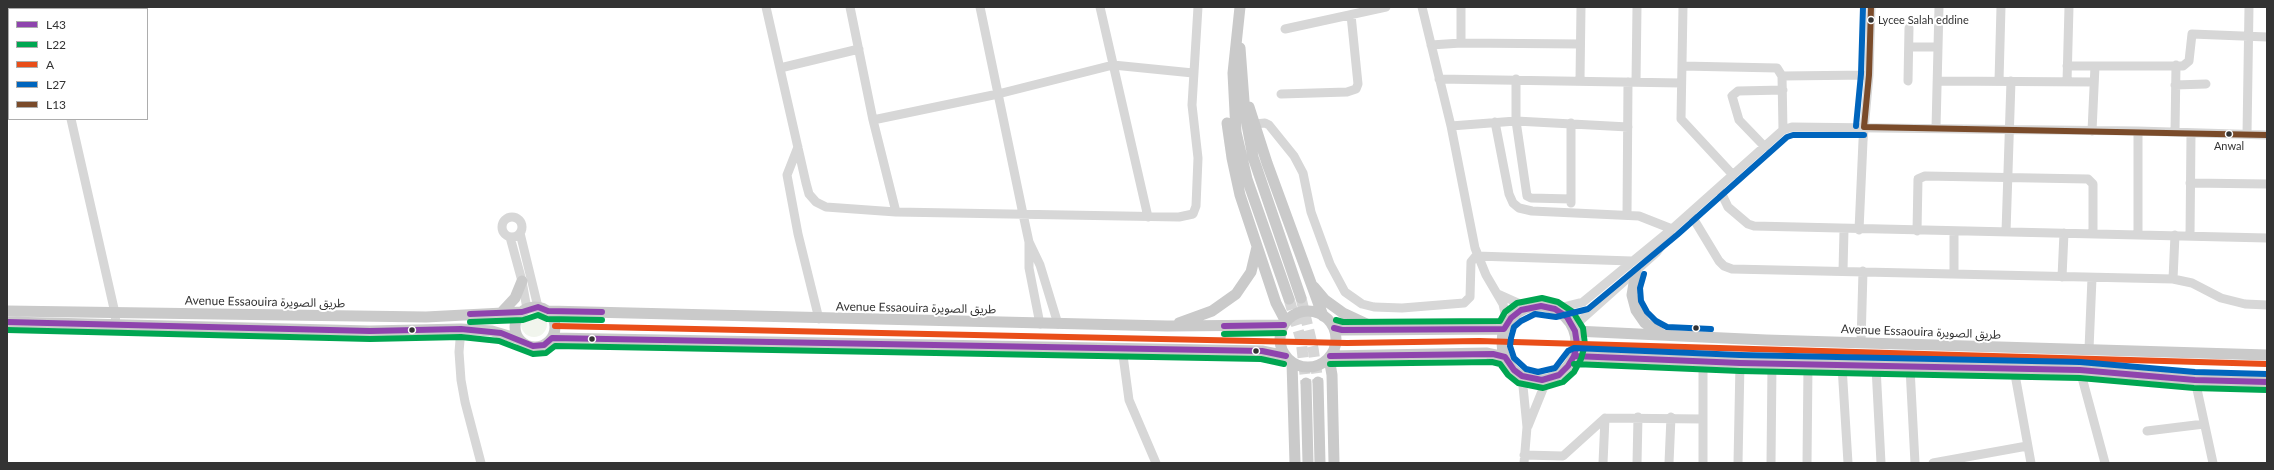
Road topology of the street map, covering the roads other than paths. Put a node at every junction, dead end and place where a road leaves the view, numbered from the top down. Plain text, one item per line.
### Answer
1 (766, 7) edge
2 (850, 7) edge
3 (980, 7) edge
4 (1100, 7) edge
5 (1198, 7) edge
6 (1240, 7) edge
7 (1386, 7) edge
8 (1422, 7) edge
9 (1461, 7) edge
10 (1581, 7) edge
11 (1637, 7) edge
12 (1682, 7) edge
13 (1871, 7) edge
14 (1939, 7) edge
15 (2001, 7) edge
16 (2068, 7) edge
17 (2249, 7) edge
18 (1351, 15) junction
19 (1909, 28) dead end
20 (1286, 29) dead end
21 (2250, 36) junction
22 (2267, 37) edge
23 (1461, 43) junction
24 (1580, 44) junction
25 (1431, 45) junction
26 (1909, 46) junction
27 (1938, 47) junction
28 (859, 49) junction
29 (1113, 65) junction
30 (2176, 65) junction
31 (1682, 66) junction
32 (2067, 66) junction
33 (2095, 66) junction
34 (780, 68) junction
35 (1193, 73) junction
36 (1869, 75) junction
37 (1782, 76) junction
38 (1439, 79) junction
39 (1516, 79) junction
40 (1580, 80) junction
41 (1908, 81) dead end
42 (1938, 81) junction
43 (1998, 81) junction
44 (2010, 81) junction
45 (1632, 82) junction
46 (2067, 82) junction
47 (2094, 82) junction
48 (1681, 83) junction
49 (2206, 84) dead end
50 (2175, 85) junction
51 (1782, 90) junction
52 (998, 94) junction
53 (1281, 94) dead end
54 (1239, 99) junction
55 (71, 120) edge
56 (873, 120) junction
57 (1516, 121) junction
58 (1495, 122) junction
59 (1570, 123) junction
60 (1255, 124) junction
61 (1451, 126) junction
62 (1628, 127) junction
63 (1864, 127) junction
64 (1936, 128) junction
65 (1783, 130) junction
66 (2009, 130) junction
67 (2092, 131) junction
68 (2138, 131) junction
69 (2175, 132) junction
70 (2191, 134) junction
71 (2247, 134) junction
72 (2267, 134) edge
73 (798, 147) junction
74 (1765, 147) junction
75 (1733, 176) junction
76 (2008, 178) junction
77 (2190, 183) junction
78 (2267, 184) edge
79 (1719, 188) junction
80 (1571, 199) junction
81 (896, 212) junction
82 (1572, 212) junction
83 (1690, 213) junction
84 (1022, 214) junction
85 (1628, 215) junction
86 (1148, 217) junction
87 (1672, 229) junction
88 (1844, 230) junction
89 (1859, 230) junction
90 (1917, 231) junction
91 (1954, 231) junction
92 (2006, 232) junction
93 (520, 233) junction
94 (2064, 233) junction
95 (2093, 234) junction
96 (2138, 235) junction
97 (2175, 235) junction
98 (2190, 236) junction
99 (510, 237) junction
100 (2267, 238) edge
101 (1030, 242) junction
102 (1257, 247) junction
103 (1478, 256) junction
104 (1634, 267) junction
105 (1843, 271) junction
106 (1863, 271) junction
107 (1954, 274) junction
108 (2062, 277) junction
109 (2092, 278) junction
110 (2173, 280) junction
111 (522, 281) junction
112 (1310, 282) junction
113 (1497, 293) junction
114 (1301, 298) tunnel mouth
115 (1289, 299) tunnel mouth
116 (2267, 305) edge
117 (1527, 307) junction
118 (1555, 309) junction
119 (533, 310) junction
120 (7, 311) edge
121 (115, 313) junction
122 (501, 313) junction
123 (1323, 316) junction
124 (818, 319) junction
125 (7, 322) edge
126 (1040, 324) junction
127 (1058, 324) junction
128 (1285, 324) junction
129 (116, 325) junction
130 (1167, 326) junction
131 (1506, 326) junction
132 (1334, 328) junction
133 (461, 329) junction
134 (1383, 330) junction
135 (1575, 330) junction
136 (1665, 335) junction
137 (552, 338) junction
138 (519, 339) junction
139 (1861, 343) junction
140 (1122, 348) junction
141 (2089, 349) junction
142 (2267, 355) edge
143 (1574, 356) junction
144 (1329, 357) junction
145 (1505, 357) junction
146 (1289, 359) junction
147 (1703, 362) junction
148 (1740, 363) junction
149 (1772, 364) junction
150 (1808, 365) junction
151 (1842, 366) junction
152 (1876, 367) junction
153 (1910, 368) junction
154 (2014, 369) junction
155 (2080, 370) junction
156 (1522, 376) junction
157 (1547, 379) junction
158 (2195, 380) junction
159 (1318, 382) tunnel mouth
160 (2267, 382) edge
161 (1306, 383) tunnel mouth
162 (1638, 417) junction
163 (1671, 417) junction
164 (1605, 418) junction
165 (1703, 419) junction
166 (2204, 424) junction
167 (1527, 427) junction
168 (2146, 431) dead end
169 (2028, 446) junction
170 (1524, 459) edge
171 (1563, 460) edge
172 (481, 463) edge
173 (1156, 463) edge
174 (1295, 463) edge
175 (1308, 463) edge
176 (1320, 463) edge
177 (1334, 463) edge
178 (1602, 463) edge
179 (1637, 463) edge
180 (1670, 463) edge
181 (1703, 463) edge
182 (1738, 463) edge
183 (1771, 463) edge
184 (1807, 463) edge
185 (1848, 463) edge
186 (1881, 463) edge
187 (1915, 463) edge
188 (1933, 463) edge
189 (2031, 463) edge
190 (2105, 463) edge
191 (2213, 463) edge

1 - 34 street
2 - 28 street
3 - 52 street
4 - 29 street
5 - 35 street
6 - 54 main road
7 - 18 street
8 - 25 street
9 - 23 street
10 - 24 street
11 - 45 street
12 - 31 street
13 - 36 street
14 - 27 street
15 - 43 street
16 - 32 street
17 - 21 street
18 - 20 street
18 - 53 street
19 - 26 street
21 - 22 street
21 - 30 street
21 - 71 street
23 - 24 street
23 - 25 street
24 - 40 street
25 - 38 street
26 - 27 street
26 - 41 street
27 - 42 street
28 - 34 street
28 - 56 street
29 - 35 street
29 - 52 street
29 - 86 street
30 - 33 street
30 - 50 street
31 - 37 street
31 - 48 street
32 - 33 street
32 - 46 street
33 - 47 street
34 - 73 street
35 - 86 street
36 - 37 street
36 - 63 street
37 - 51 street
38 - 39 street
38 - 61 street
39 - 40 street
39 - 57 street
40 - 45 street
42 - 43 street
42 - 64 street
43 - 44 street
44 - 46 street
44 - 66 street
45 - 48 street
45 - 62 street
46 - 47 street
47 - 67 street
48 - 75 street
49 - 50 street
50 - 69 street
51 - 65 street
51 - 74 street
52 - 56 street
52 - 84 street
54 - 60 main road
54 - 102 main road
54 - 114 main road
54 - 115 main road
55 - 121 street
56 - 81 street
57 - 58 street
57 - 59 street
57 - 80 street
58 - 61 street
58 - 82 street
59 - 62 street
59 - 80 street
60 - 103 street
60 - 112 main road
61 - 103 street
62 - 85 street
63 - 64 street
63 - 65 street
63 - 89 street
64 - 66 street
65 - 74 street
66 - 67 street
66 - 76 street
67 - 68 street
68 - 69 street
68 - 96 street
69 - 70 street
70 - 71 street
70 - 77 street
71 - 72 street
73 - 81 street
73 - 124 street
74 - 75 street
75 - 79 street
76 - 90 street
76 - 92 street
76 - 95 street
77 - 78 street
77 - 98 street
79 - 83 street
79 - 88 street
80 - 82 street
81 - 84 street
82 - 85 street
83 - 87 street
83 - 105 street
84 - 86 street
84 - 101 street
85 - 87 street
87 - 104 street
88 - 89 street
88 - 105 street
89 - 90 street
90 - 91 street
91 - 92 street
91 - 107 street
92 - 94 street
93 - 99 street
93 - 99 street
93 - 119 street
94 - 95 street
94 - 108 street
95 - 96 street
96 - 97 street
97 - 98 street
97 - 110 street
98 - 100 street
99 - 111 street
101 - 126 street
101 - 127 street
102 - 128 main road
102 - 130 main road
103 - 104 street
103 - 113 street
104 - 118 street
104 - 135 street
104 - 136 main road
105 - 106 street
106 - 107 street
106 - 139 street
107 - 108 street
108 - 109 street
109 - 110 street
109 - 141 street
110 - 116 street
111 - 119 street
111 - 122 main road
112 - 123 main road
112 - 134 main road
113 - 117 street
113 - 131 street
117 - 118 main road
117 - 131 main road
118 - 135 main road
119 - 122 main road, Avenue Essaouira طريق الصويرة
119 - 124 main road, Avenue Essaouira طريق الصويرة
119 - 137 main road
119 - 138 main road
120 - 121 main road, Avenue Essaouira طريق الصويرة
121 - 122 main road, Avenue Essaouira طريق الصويرة
121 - 129 street
123 - 128 main road
123 - 132 main road
124 - 126 main road, Avenue Essaouira طريق الصويرة
125 - 129 main road
126 - 127 main road, Avenue Essaouira طريق الصويرة
127 - 130 main road, Avenue Essaouira طريق الصويرة
128 - 130 main road, Avenue Essaouira طريق الصويرة
128 - 146 main road
129 - 133 main road
131 - 134 main road
131 - 145 main road
132 - 134 main road
132 - 144 main road
133 - 138 main road
133 - 172 street
135 - 136 main road, Avenue Essaouira طريق الصويرة
135 - 143 main road
136 - 139 main road, Avenue Essaouira طريق الصويرة
137 - 138 main road
137 - 140 main road
139 - 141 main road, Avenue Essaouira طريق الصويرة
140 - 146 main road
140 - 173 street
141 - 142 main road, Avenue Essaouira طريق الصويرة
143 - 147 main road
143 - 157 main road
144 - 145 main road
144 - 146 main road
144 - 177 main road
145 - 156 main road
146 - 174 main road
147 - 148 main road
147 - 165 street
148 - 149 main road
148 - 182 street
149 - 150 main road
149 - 183 street
150 - 151 main road
150 - 184 street
151 - 152 main road
151 - 185 street
152 - 153 main road
152 - 186 street
153 - 154 main road
153 - 187 street
154 - 155 main road
154 - 169 street
155 - 158 main road
155 - 190 street
156 - 157 main road
156 - 167 street
157 - 167 street
158 - 160 main road
158 - 166 street
159 - 176 main road
161 - 175 main road
162 - 163 street
162 - 164 street
162 - 179 street
163 - 165 street
163 - 180 street
164 - 171 street
164 - 178 street
165 - 181 street
166 - 168 street
166 - 191 street
167 - 170 street
169 - 188 street
169 - 189 street
170 - 171 street

